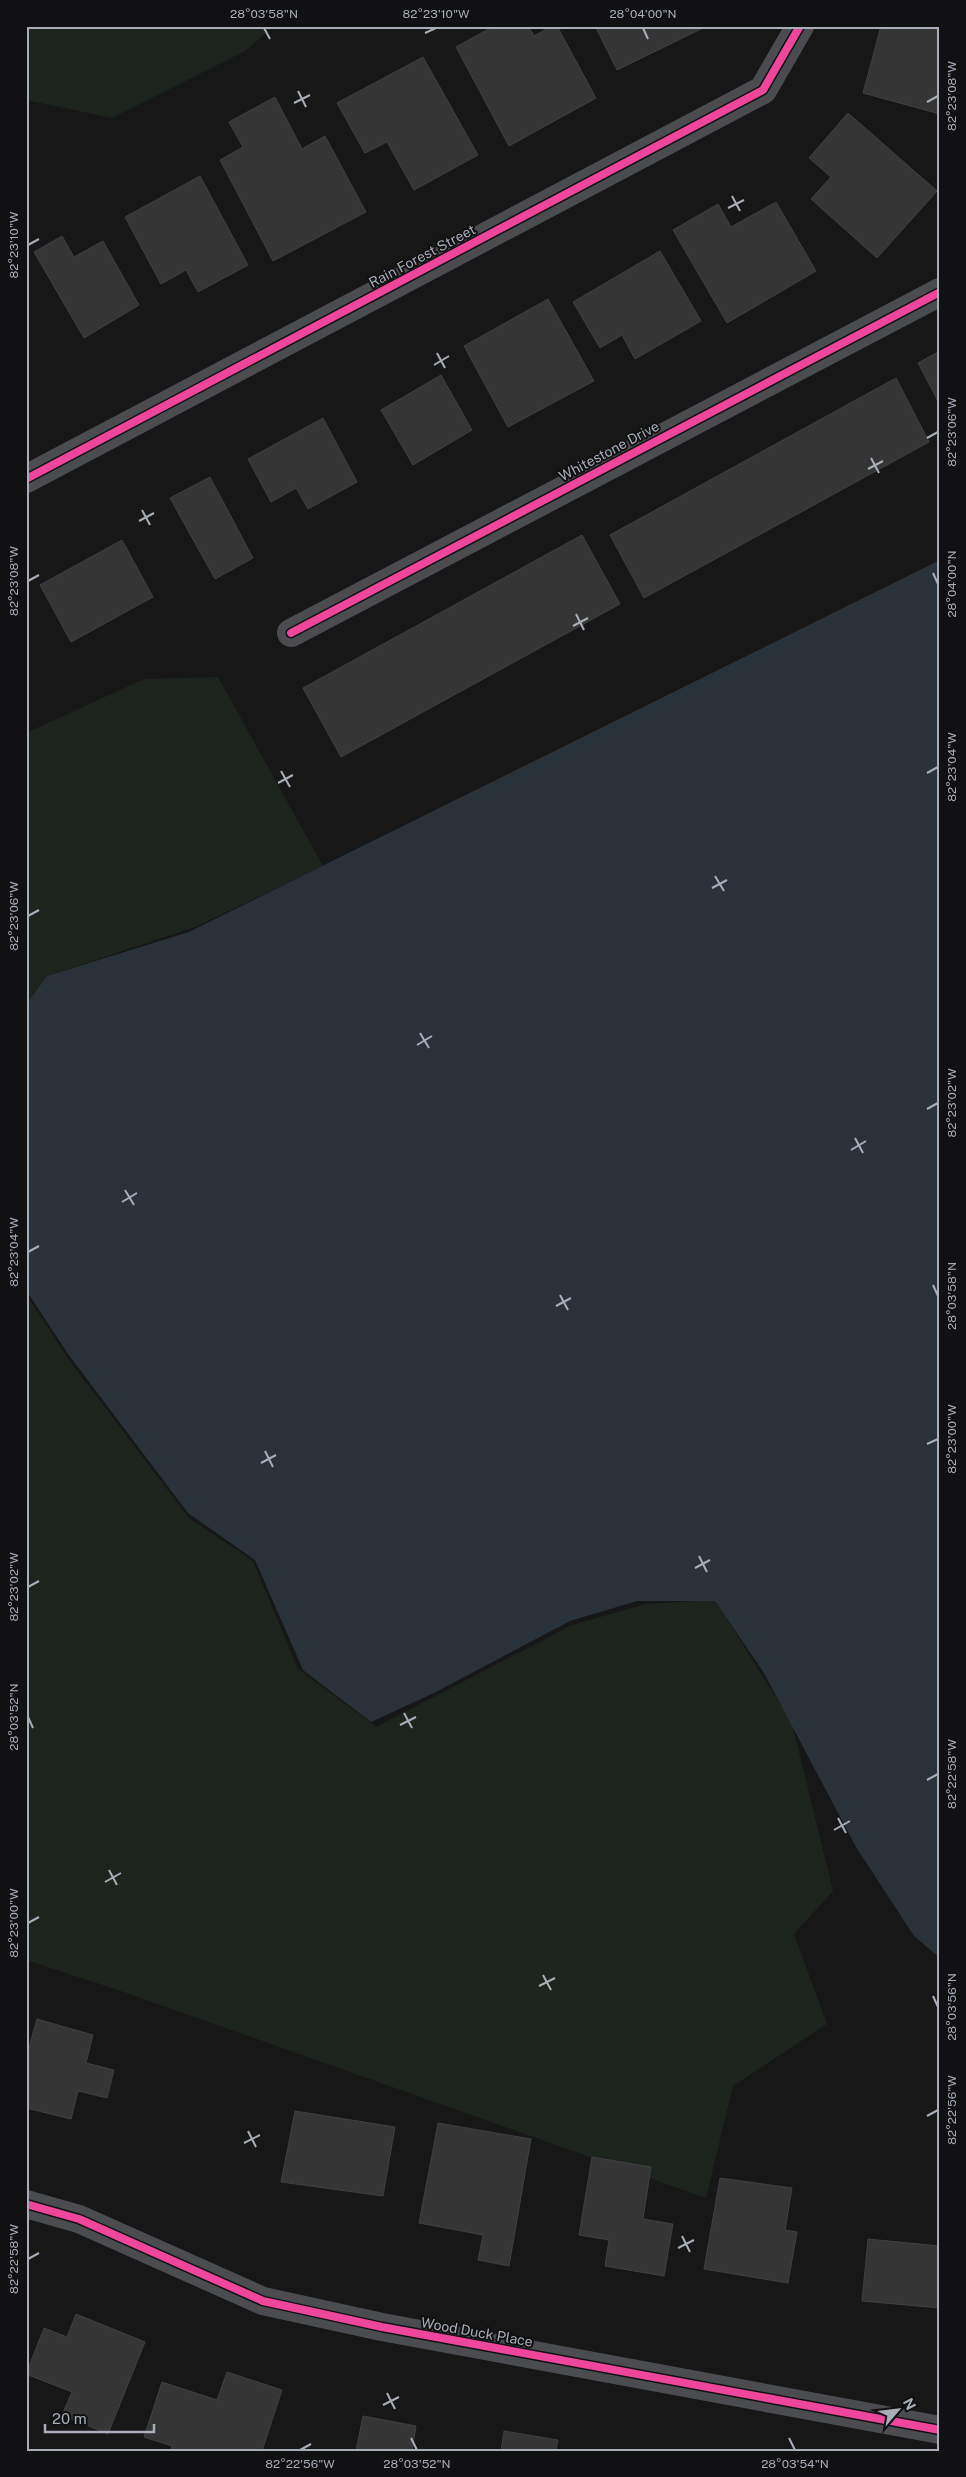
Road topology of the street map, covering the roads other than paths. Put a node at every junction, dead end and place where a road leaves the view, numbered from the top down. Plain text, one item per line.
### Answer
1 (800, 26) edge
2 (940, 292) edge
3 (26, 479) edge
4 (290, 633) dead end
5 (26, 2204) edge
6 (940, 2430) edge

1 - 3 street, Rain Forest Street
2 - 4 street, Whitestone Drive
5 - 6 street, Wood Duck Place

